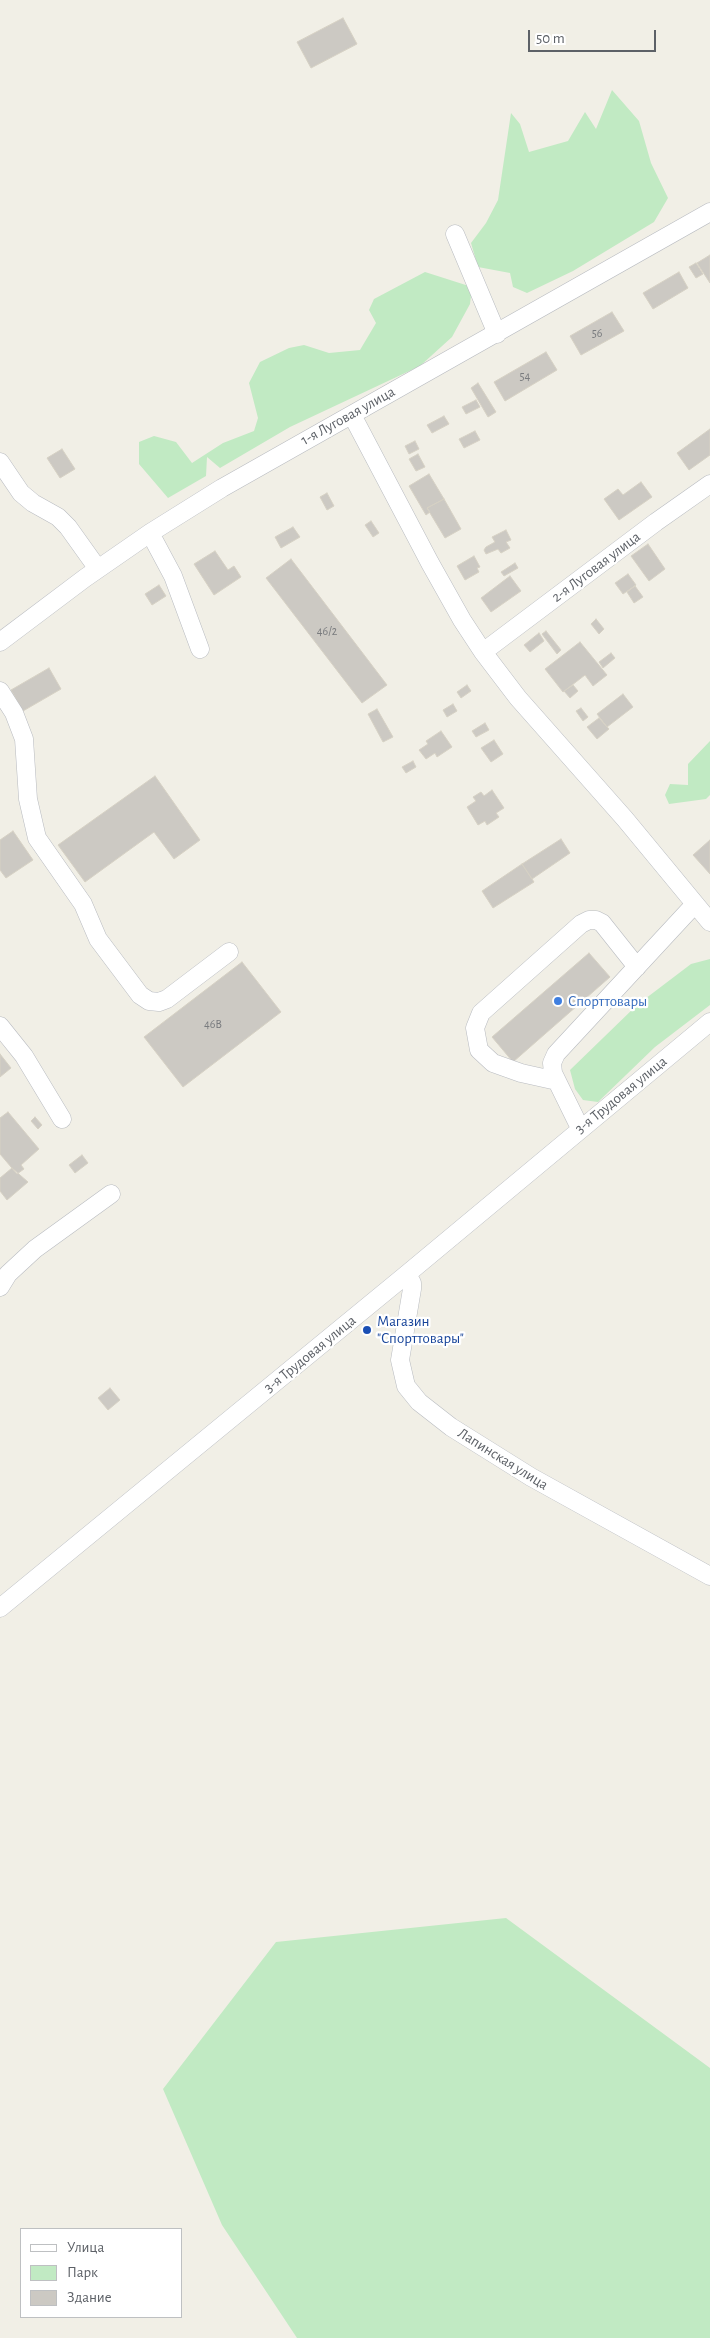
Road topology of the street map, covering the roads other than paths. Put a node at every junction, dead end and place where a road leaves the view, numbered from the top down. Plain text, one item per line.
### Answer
1 (710, 212) edge
2 (455, 234) dead end
3 (497, 334) junction
4 (352, 415) junction
5 (0, 462) edge
6 (710, 484) edge
7 (150, 533) junction
8 (98, 569) junction
9 (0, 642) edge
10 (200, 649) dead end
11 (484, 652) junction
12 (0, 692) edge
13 (694, 905) junction
14 (710, 922) edge
15 (229, 952) dead end
16 (637, 967) junction
17 (710, 1022) edge
18 (0, 1026) edge
19 (557, 1081) junction
20 (62, 1118) dead end
21 (580, 1128) junction
22 (111, 1194) dead end
23 (407, 1274) junction
24 (0, 1287) edge
25 (710, 1576) edge
26 (0, 1608) edge

1 - 3 street, 1-я Луговая улица
2 - 3 street
3 - 4 street, 1-я Луговая улица
4 - 7 street, 1-я Луговая улица
4 - 11 street
5 - 8 street
6 - 11 street, 2-я Луговая улица
7 - 8 street, 1-я Луговая улица
7 - 10 street
8 - 9 street, 1-я Луговая улица
11 - 13 street
12 - 15 street
13 - 14 street
13 - 16 street
16 - 19 street
16 - 19 street
17 - 21 street, 3-я Трудовая улица
18 - 20 street
19 - 21 street
21 - 23 street, 3-я Трудовая улица
22 - 24 street
23 - 25 street, Лапинская улица
23 - 26 street, 3-я Трудовая улица

